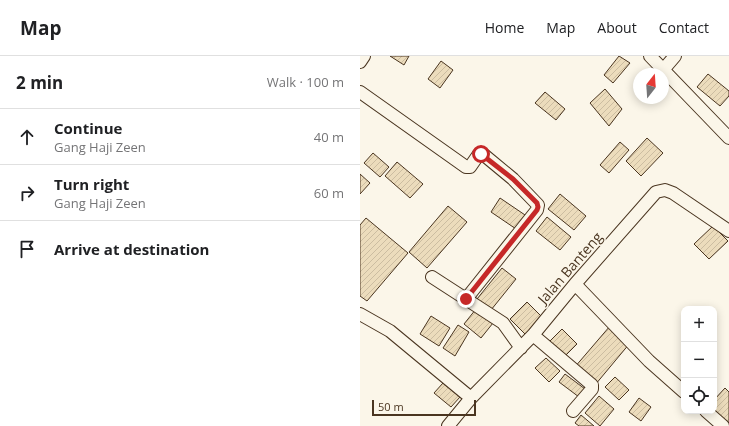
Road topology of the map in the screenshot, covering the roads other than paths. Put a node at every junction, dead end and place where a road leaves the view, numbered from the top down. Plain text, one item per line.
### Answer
1 (364, 56) edge
2 (650, 56) edge
3 (675, 56) edge
4 (360, 62) edge
5 (660, 68) edge
6 (664, 68) edge
7 (669, 77) edge
8 (360, 92) edge
9 (729, 138) edge
10 (729, 232) edge
11 (432, 277) dead end
12 (575, 284) junction
13 (466, 299) junction
14 (360, 314) edge
15 (533, 335) junction
16 (521, 348) junction
17 (681, 389) edge
18 (471, 398) junction
19 (573, 411) dead end
20 (709, 414) edge
21 (448, 426) edge
22 (723, 426) edge

1 - 4 street
2 - 5 street
3 - 6 street
7 - 9 street
8 - 13 street
10 - 12 street, Jalan Banteng
11 - 13 street
12 - 15 street, Jalan Banteng
12 - 17 street
13 - 16 street
14 - 18 street
15 - 16 street, Jalan Banteng
15 - 19 street
16 - 18 street, Jalan Banteng
18 - 21 street, Jalan Banteng
20 - 22 street

